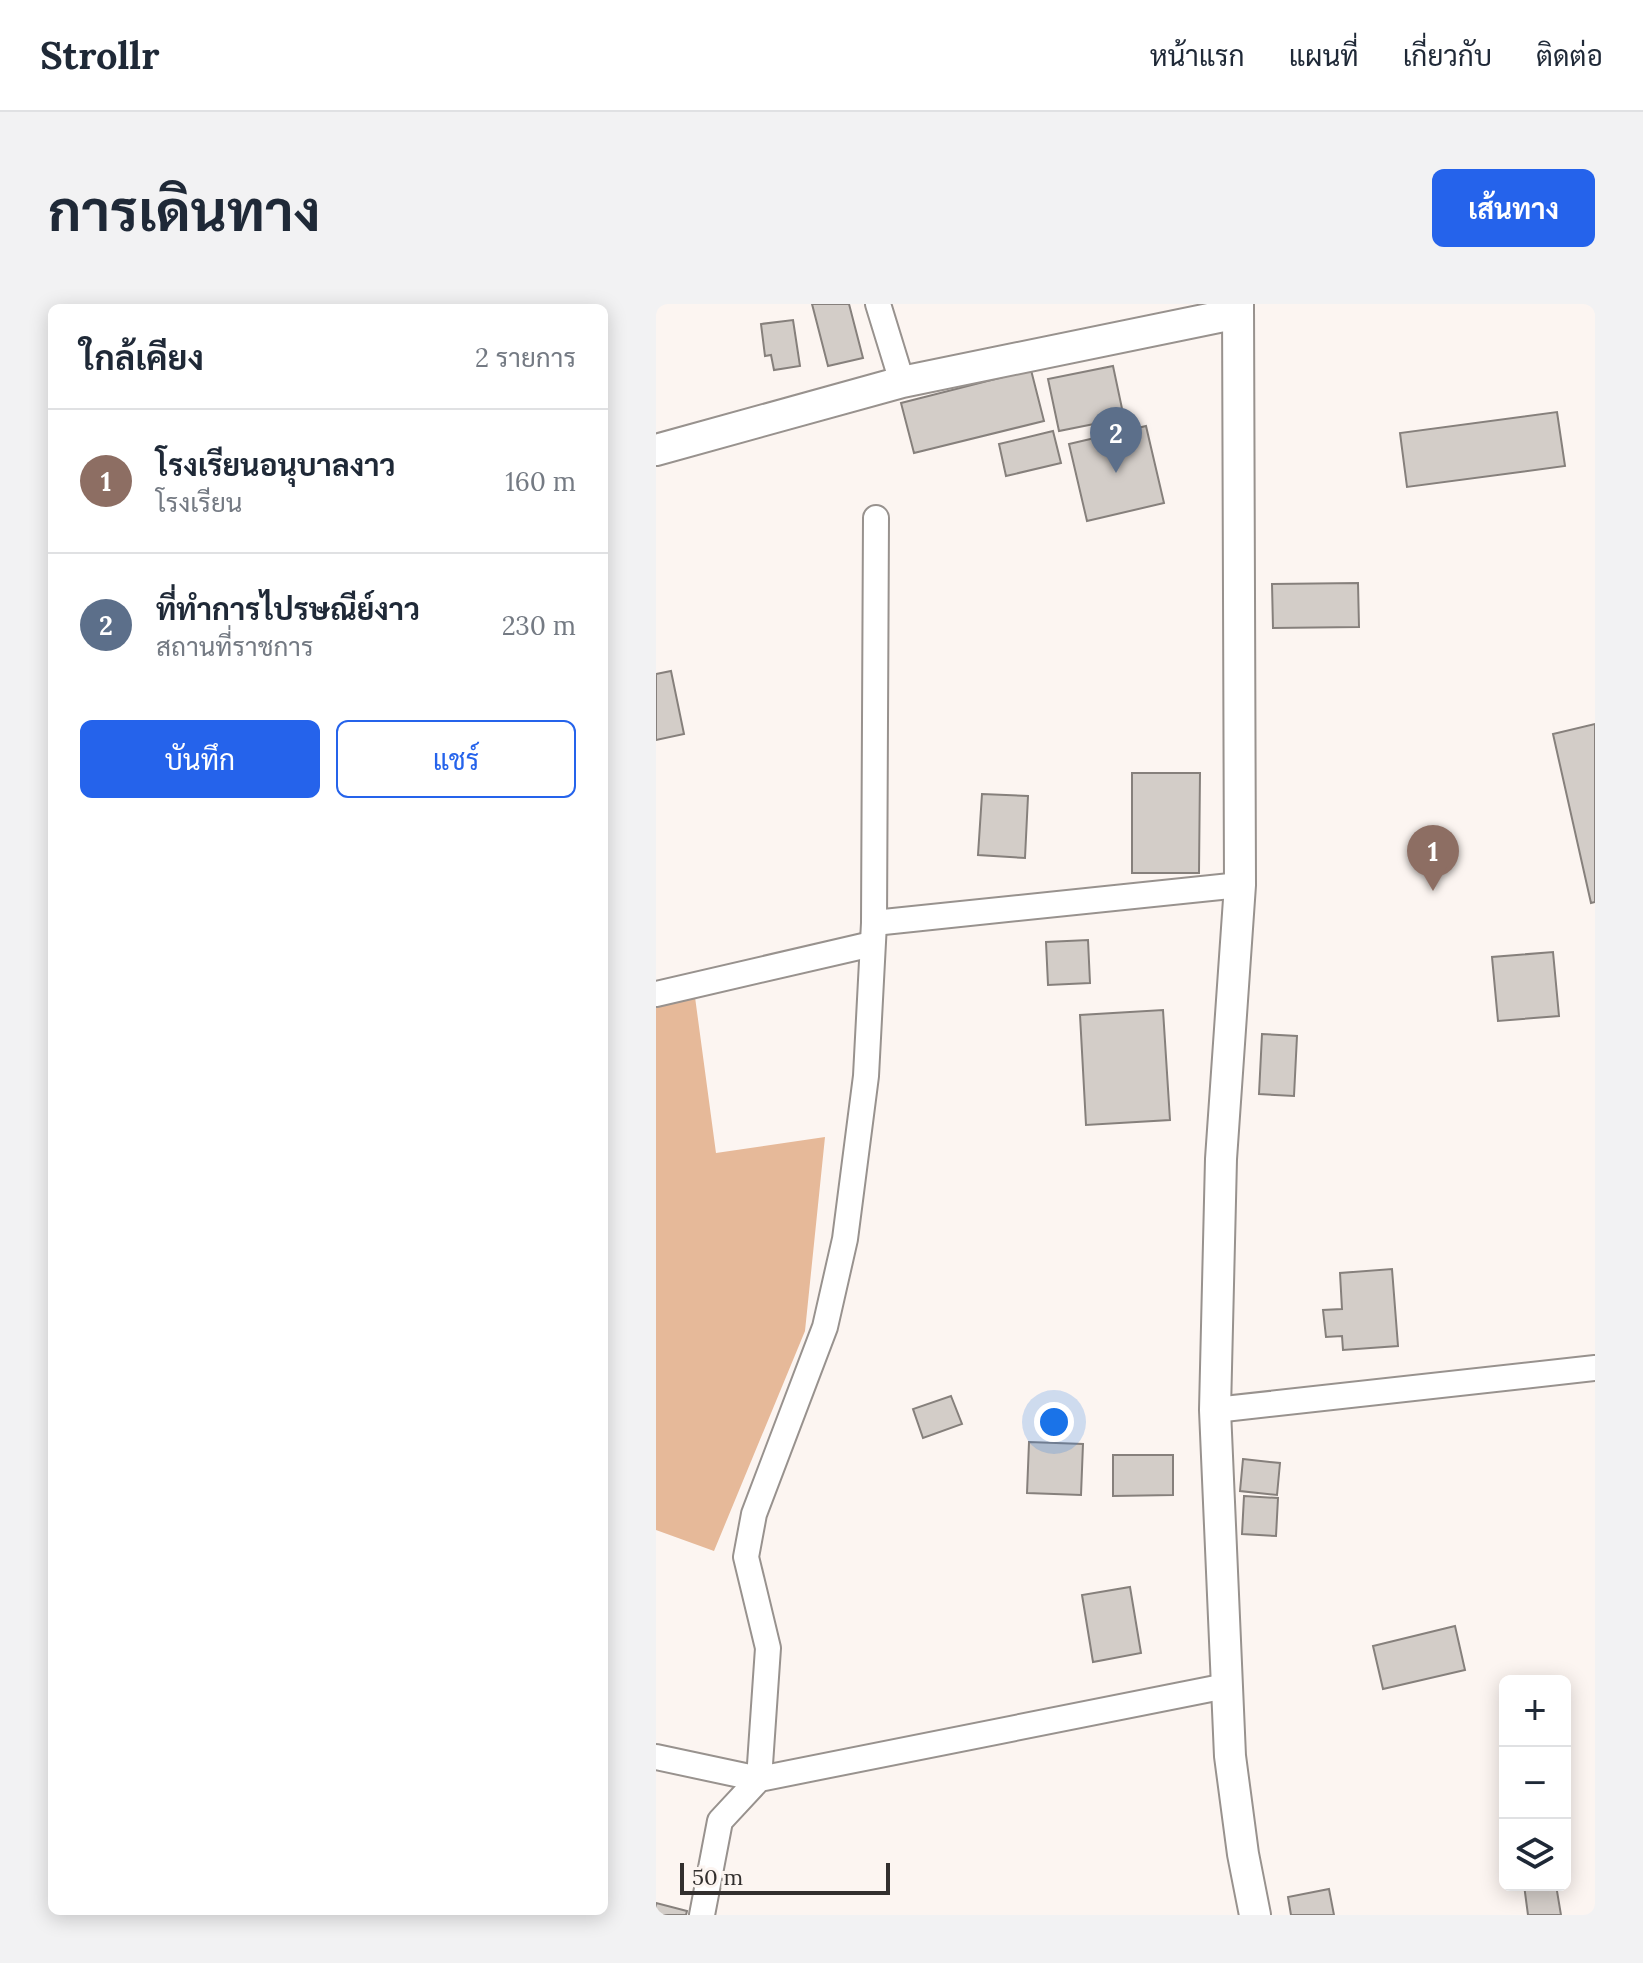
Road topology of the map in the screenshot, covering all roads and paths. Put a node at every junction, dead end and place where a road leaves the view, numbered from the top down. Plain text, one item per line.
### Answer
1 (878, 304) edge
2 (1238, 309) edge
3 (902, 382) junction
4 (656, 450) edge
5 (876, 518) dead end
6 (1240, 885) junction
7 (873, 933) junction
8 (656, 994) edge
9 (1595, 1368) edge
10 (1215, 1410) junction
11 (1226, 1686) junction
12 (656, 1757) edge
13 (759, 1779) junction
14 (702, 1915) edge
15 (1255, 1915) edge

1 - 3 street
2 - 3 street
2 - 6 street
3 - 4 street
5 - 7 street
6 - 7 street
6 - 10 street
7 - 8 street
7 - 13 street
9 - 10 street
10 - 11 street
11 - 13 street
11 - 15 street
12 - 13 street
13 - 14 street

